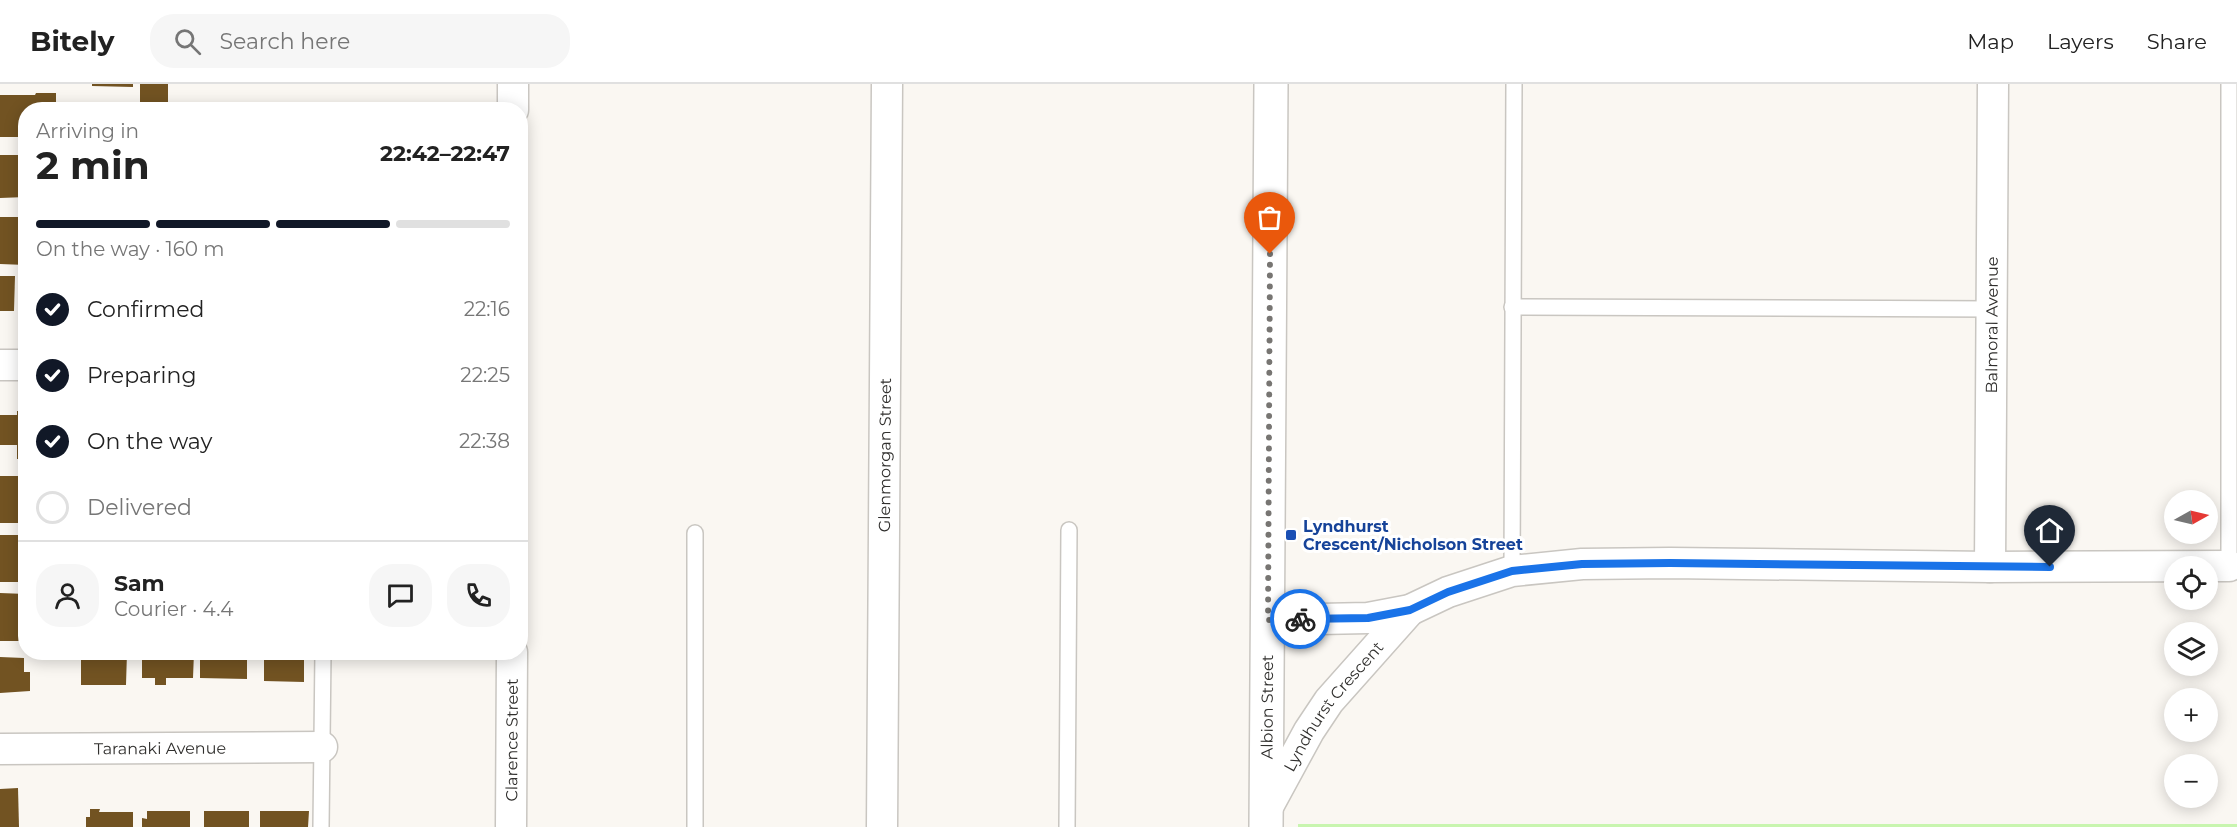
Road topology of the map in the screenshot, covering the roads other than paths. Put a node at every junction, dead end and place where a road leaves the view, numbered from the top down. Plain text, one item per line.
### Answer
1 (513, 84) edge
2 (887, 84) edge
3 (1271, 84) edge
4 (1514, 84) edge
5 (1993, 84) edge
6 (2229, 84) edge
7 (513, 102) edge
8 (1512, 307) junction
9 (1991, 309) junction
10 (0, 365) edge
11 (18, 365) edge
12 (1069, 530) dead end
13 (695, 533) dead end
14 (2229, 566) joint
15 (1990, 567) junction
16 (1512, 571) junction
17 (1410, 610) junction
18 (1268, 620) junction
19 (323, 660) edge
20 (512, 660) edge
21 (322, 747) junction
22 (0, 749) edge
23 (1266, 818) edge
24 (321, 827) edge
25 (511, 827) edge
26 (695, 827) edge
27 (882, 827) edge
28 (1066, 827) edge

1 - 7 street
2 - 27 street, Glenmorgan Street
3 - 18 main road, Albion Street
4 - 8 lane
5 - 9 street, Balmoral Avenue
6 - 14 lane
8 - 9 lane
8 - 16 lane
9 - 15 street, Balmoral Avenue
10 - 11 street
12 - 28 lane
13 - 26 lane
14 - 15 street, Lyndhurst Crescent
15 - 16 street, Lyndhurst Crescent
16 - 17 street, Lyndhurst Crescent
17 - 18 street, Lyndhurst Crescent
17 - 23 street, Lyndhurst Crescent
18 - 23 main road, Albion Street
19 - 21 lane
20 - 25 street, Clarence Street
21 - 22 street, Taranaki Avenue
21 - 24 lane

